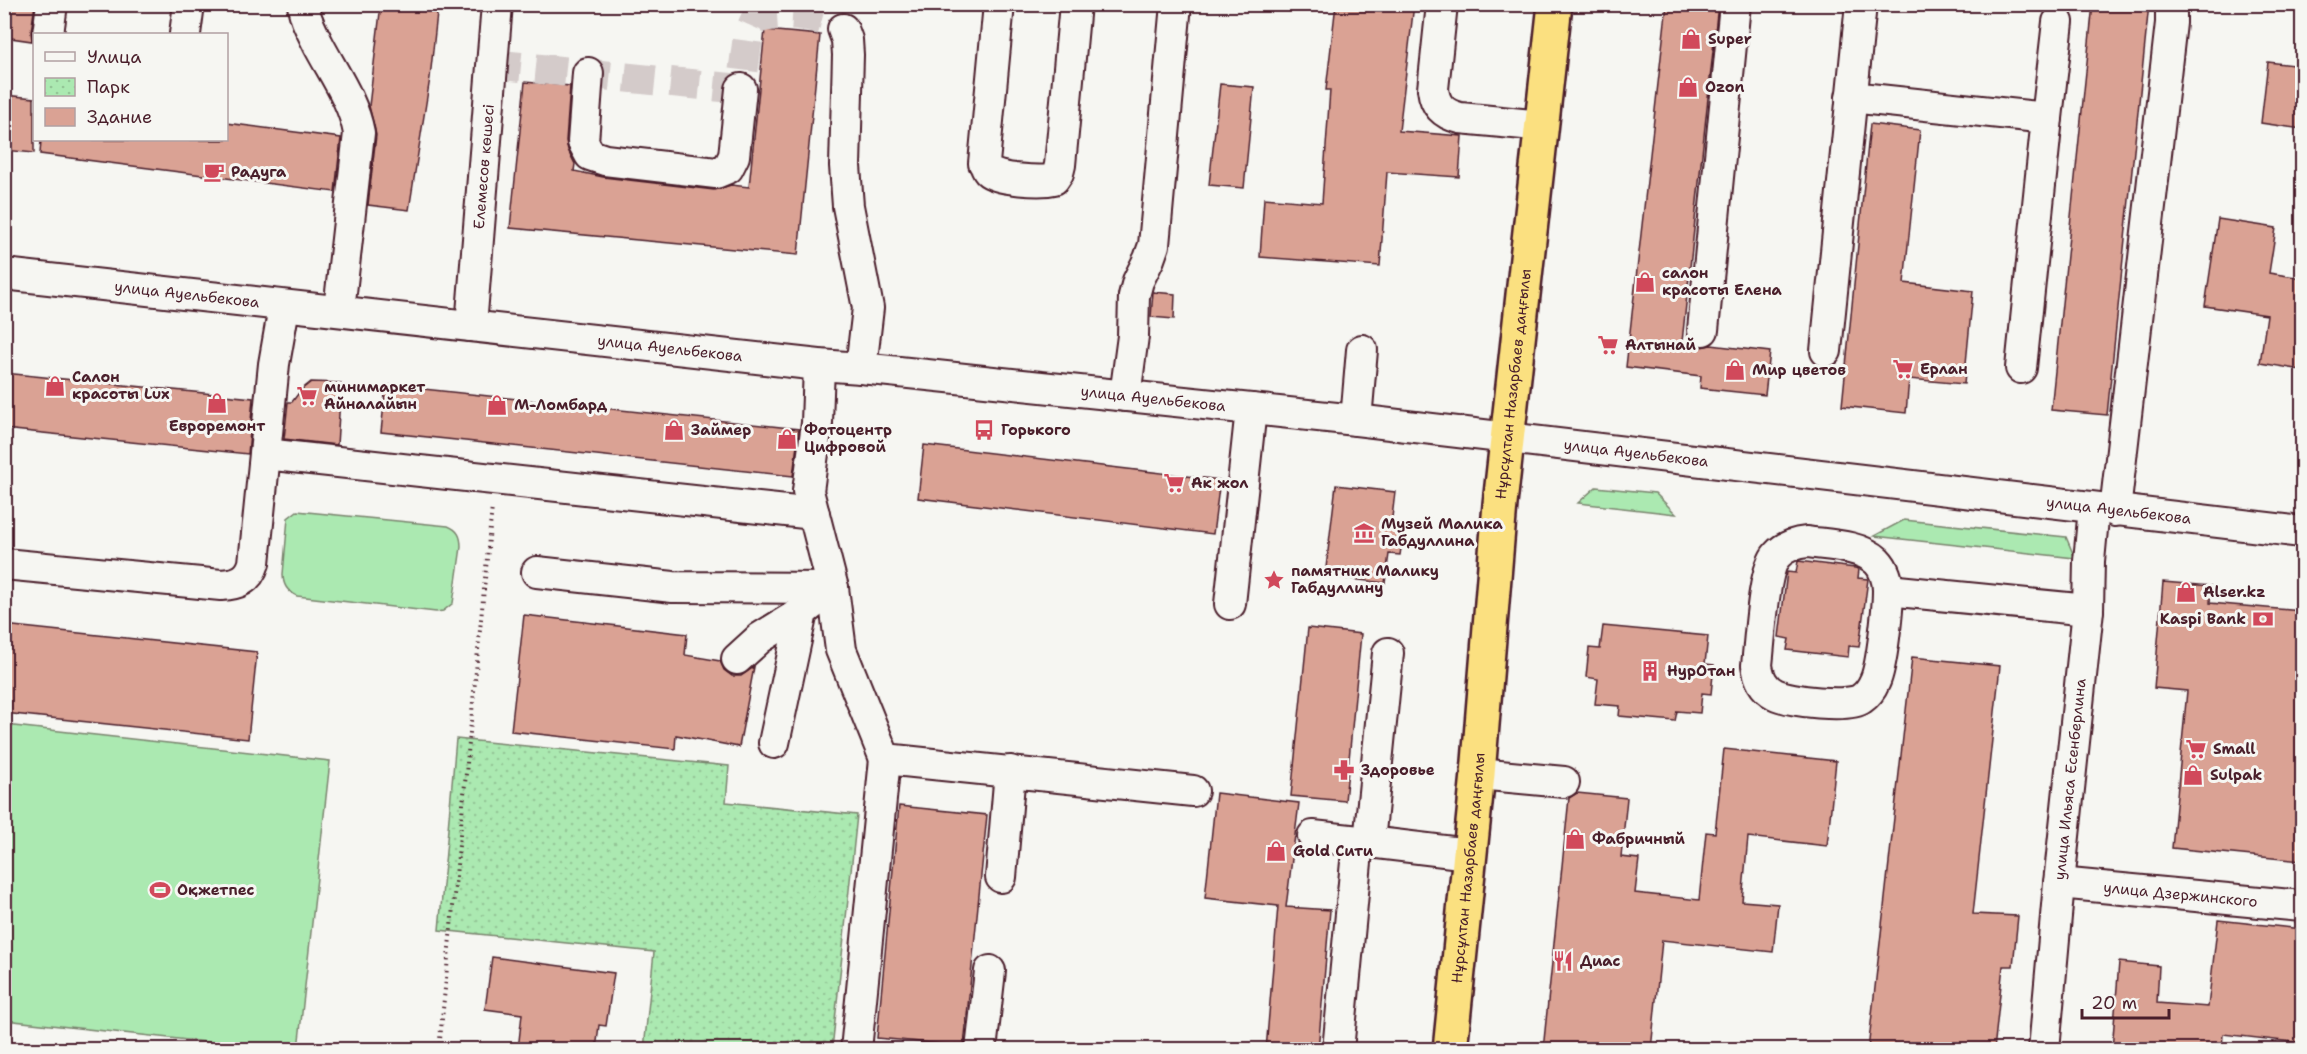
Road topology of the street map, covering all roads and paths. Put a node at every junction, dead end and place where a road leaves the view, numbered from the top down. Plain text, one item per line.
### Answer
1 (52, 4) edge
2 (189, 4) edge
3 (303, 4) edge
4 (497, 4) edge
5 (999, 4) edge
6 (1075, 4) edge
7 (1176, 4) edge
8 (1442, 4) edge
9 (1555, 4) edge
10 (1735, 4) edge
11 (1861, 4) edge
12 (2171, 4) edge
13 (2058, 22) dead end
14 (843, 29) dead end
15 (48, 33) edge
16 (185, 33) edge
17 (588, 72) dead end
18 (741, 89) dead end
19 (1851, 97) junction
20 (2047, 118) junction
21 (1543, 126) junction
22 (4, 274) edge
23 (284, 307) junction
24 (339, 310) junction
25 (471, 326) junction
26 (1703, 330) dead end
27 (1362, 350) dead end
28 (1826, 351) dead end
29 (819, 365) junction
30 (861, 368) junction
31 (2020, 368) dead end
32 (1125, 396) junction
33 (1251, 409) junction
34 (1356, 420) junction
35 (1507, 438) junction
36 (265, 454) junction
37 (495, 480) junction
38 (2104, 510) junction
39 (813, 514) junction
40 (2302, 532) edge
41 (4, 564) edge
42 (537, 572) dead end
43 (833, 588) junction
44 (1888, 590) junction
45 (1230, 604) dead end
46 (2088, 610) junction
47 (802, 612) junction
48 (1388, 653) dead end
49 (737, 659) dead end
50 (774, 743) dead end
51 (885, 759) junction
52 (1010, 771) junction
53 (1478, 774) junction
54 (1564, 782) dead end
55 (1193, 791) dead end
56 (1313, 836) dead end
57 (1363, 842) junction
58 (1469, 854) junction
59 (1001, 877) dead end
60 (2059, 883) junction
61 (2302, 906) edge
62 (990, 971) dead end
63 (1451, 1043) edge
64 (439, 1050) edge
65 (856, 1050) edge
66 (981, 1050) edge
67 (1338, 1050) edge
68 (2044, 1050) edge

1 - 15 street
2 - 16 street
3 - 24 street
4 - 25 street, Елемесов көшесі
5 - 6 street
7 - 32 street
8 - 21 street
9 - 21 highway, Нұрсұлтан Назарбаев даңғылы
10 - 26 street
11 - 19 street
12 - 38 street, улица Ильяса Есенберлина
13 - 20 street
14 - 30 street
17 - 18 street
19 - 20 street
19 - 28 street
20 - 31 street
21 - 35 highway, Нұрсұлтан Назарбаев даңғылы
22 - 23 street, улица Ауельбекова
23 - 24 street, улица Ауельбекова
23 - 36 street
24 - 25 street, улица Ауельбекова
25 - 29 street, улица Ауельбекова
27 - 34 street
29 - 30 street, улица Ауельбекова
29 - 39 street
30 - 32 street, улица Ауельбекова
32 - 33 street, улица Ауельбекова
33 - 34 street, улица Ауельбекова
33 - 45 street
34 - 35 street, улица Ауельбекова
35 - 38 street, улица Ауельбекова
35 - 53 highway, Нұрсұлтан Назарбаев даңғылы
36 - 37 street
36 - 41 street
37 - 39 street
37 - 64 path
38 - 40 street, улица Ауельбекова
38 - 46 street, улица Ильяса Есенберлина
39 - 43 street
42 - 43 street
43 - 47 street
43 - 51 street
44 - 44 street
44 - 46 street
46 - 60 street, улица Ильяса Есенберлина
47 - 49 street
47 - 50 street
48 - 57 street
51 - 52 street
51 - 65 street
52 - 55 street
52 - 59 street
53 - 54 street
53 - 58 highway, Нұрсұлтан Назарбаев даңғылы
56 - 57 street
57 - 58 street
57 - 67 street
58 - 63 highway, Нұрсұлтан Назарбаев даңғылы
60 - 61 street, улица Дзержинского
60 - 68 street, улица Ильяса Есенберлина
62 - 66 street

